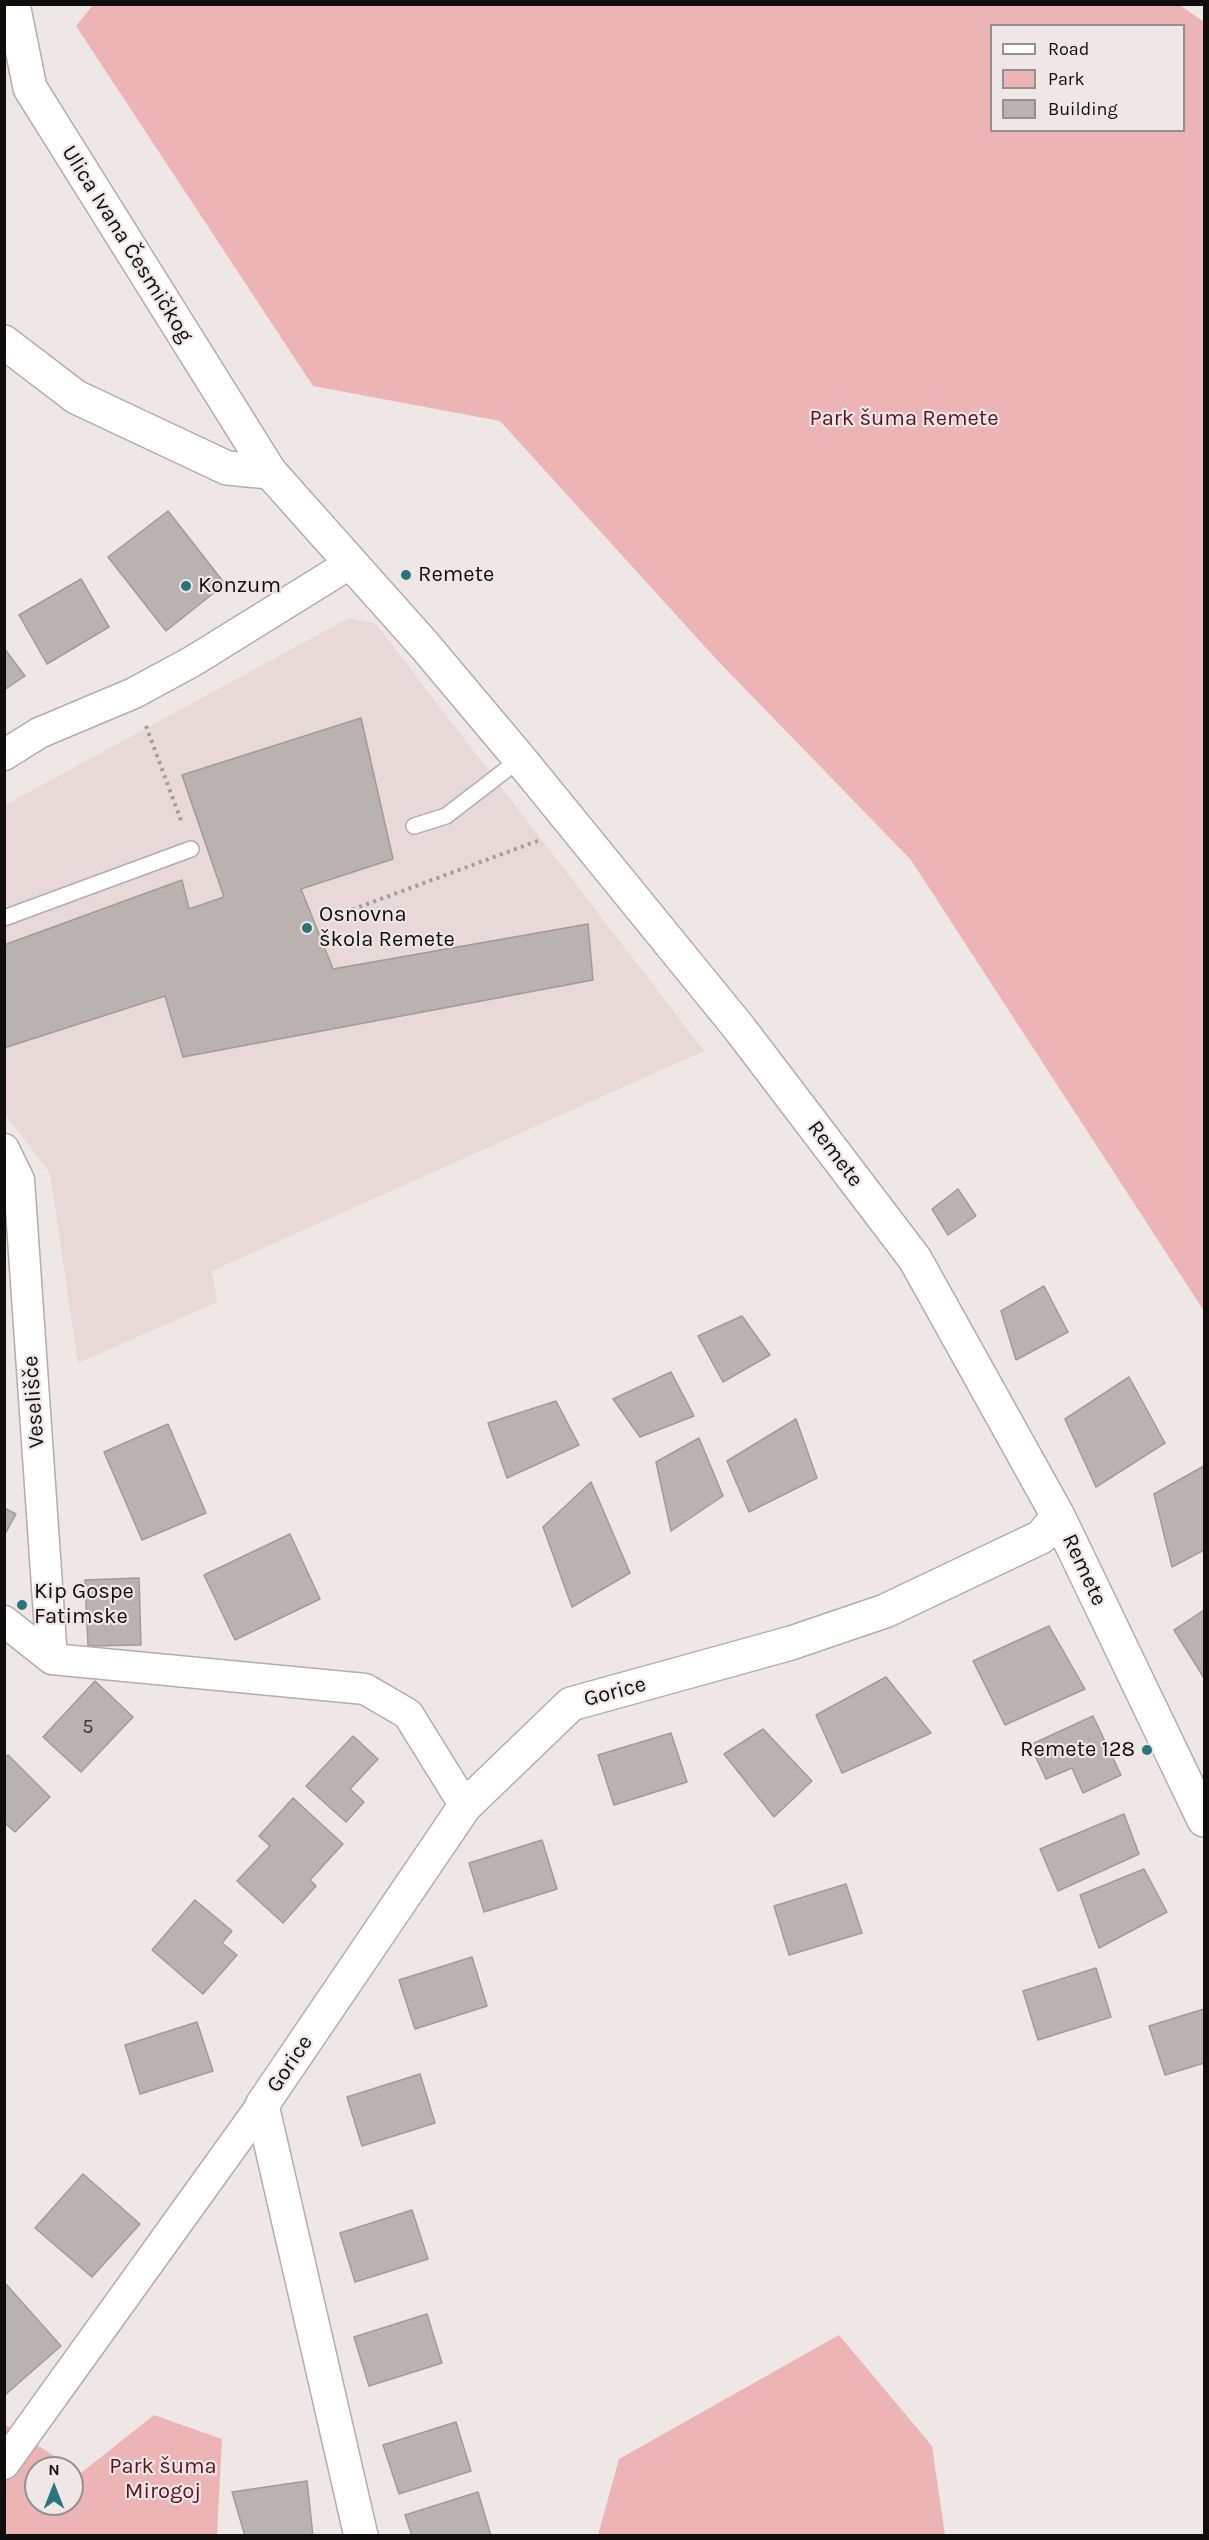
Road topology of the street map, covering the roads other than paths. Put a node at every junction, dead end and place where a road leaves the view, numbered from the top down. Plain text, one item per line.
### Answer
1 (13, 4) edge
2 (4, 342) edge
3 (270, 472) junction
4 (351, 563) junction
5 (4, 755) edge
6 (520, 759) junction
7 (414, 826) dead end
8 (191, 849) road end
9 (4, 918) edge
10 (4, 1149) edge
11 (1058, 1516) junction
12 (4, 1621) edge
13 (52, 1659) junction
14 (465, 1806) junction
15 (1204, 1820) edge
16 (262, 2105) junction
17 (4, 2464) edge
18 (362, 2535) edge

1 - 3 street, Ulica Ivana Česmičkog
2 - 3 street
3 - 4 street, Remete
4 - 5 street
4 - 6 street, Remete
6 - 7 lane
6 - 11 street, Remete
8 - 9 lane
10 - 13 street, Veselišče
11 - 14 street, Gorice
11 - 15 street, Remete
12 - 13 street
13 - 14 street
14 - 16 street, Gorice
16 - 17 street, Gorice
16 - 18 street, Gorice

